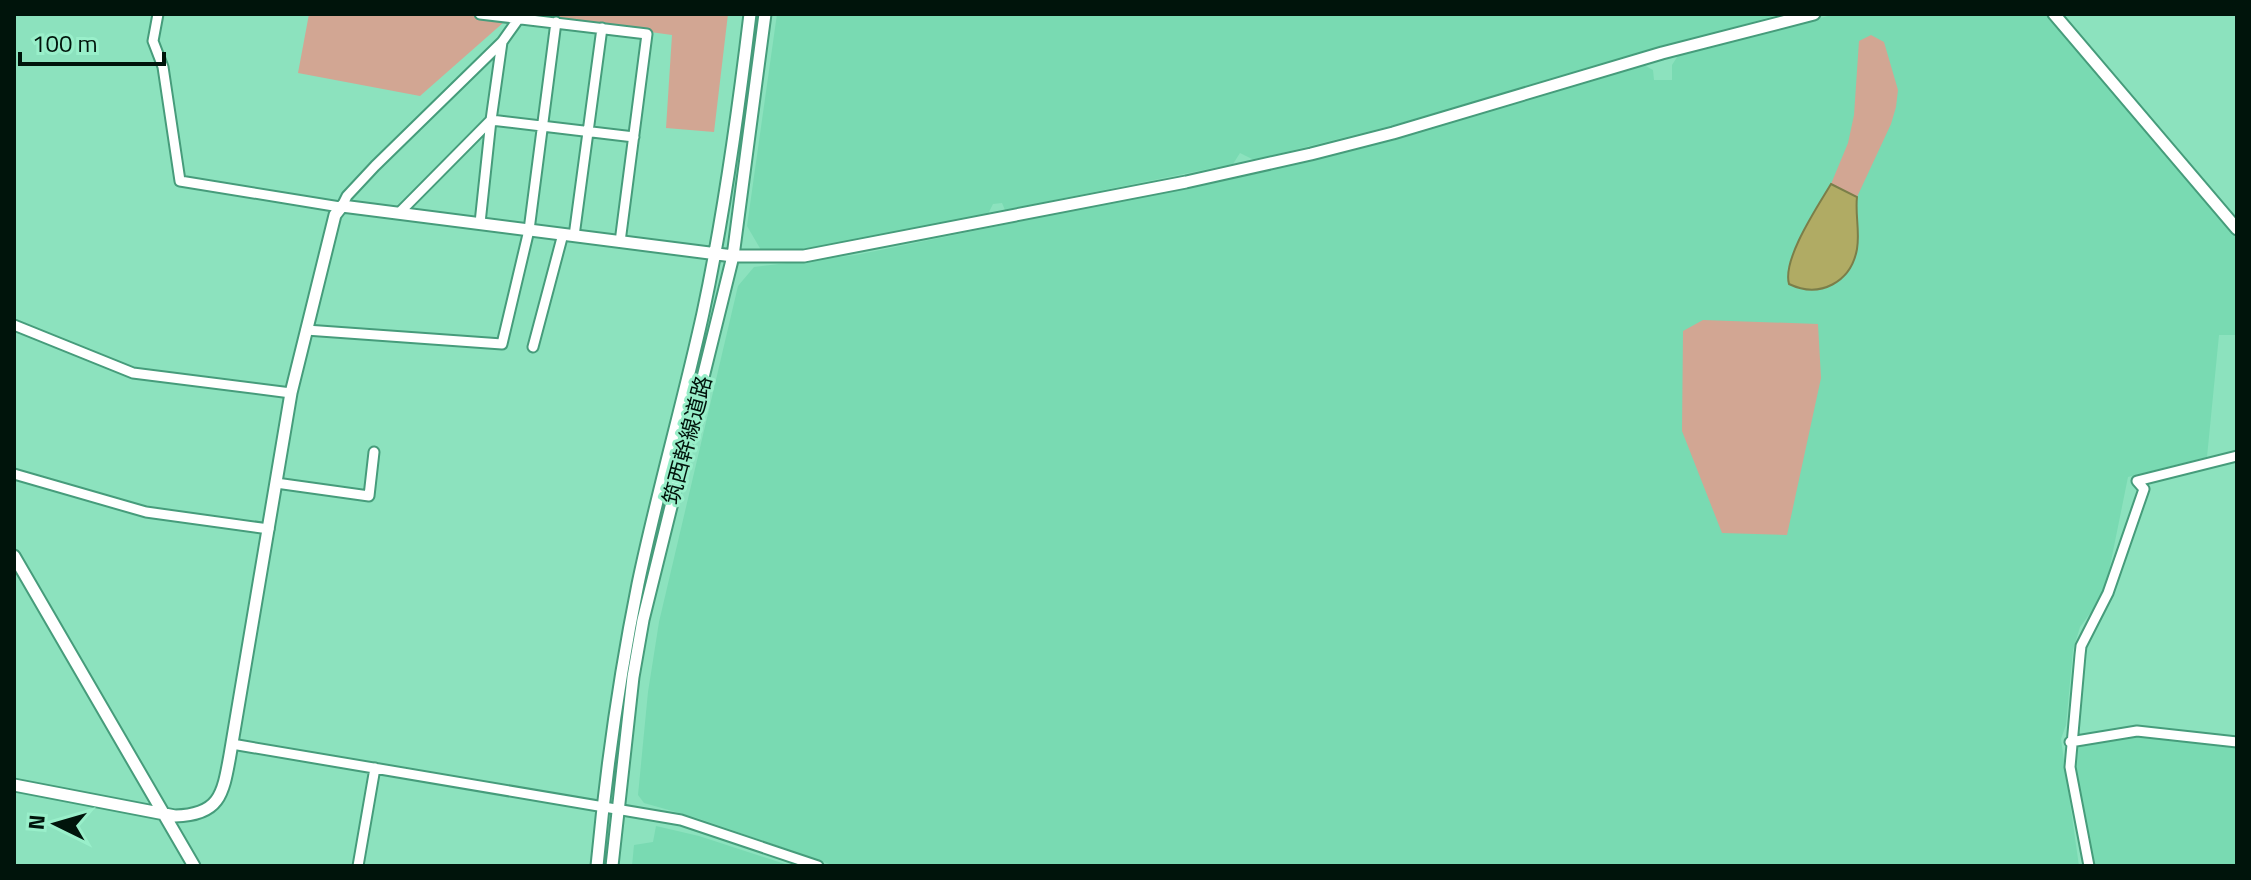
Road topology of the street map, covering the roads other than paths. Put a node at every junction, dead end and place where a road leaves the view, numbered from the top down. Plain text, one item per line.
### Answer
1 (158, 14) edge
2 (480, 14) edge
3 (750, 14) edge
4 (765, 14) edge
5 (1814, 14) edge
6 (2054, 14) edge
7 (521, 16) edge
8 (556, 22) junction
9 (602, 28) junction
10 (502, 42) junction
11 (491, 120) junction
12 (541, 124) junction
13 (587, 132) junction
14 (634, 137) junction
15 (341, 206) junction
16 (399, 213) junction
17 (480, 223) junction
18 (2237, 229) edge
19 (529, 230) junction
20 (569, 235) junction
21 (620, 242) junction
22 (714, 254) junction
23 (733, 256) junction
24 (14, 325) edge
25 (306, 330) junction
26 (533, 347) dead end
27 (291, 393) junction
28 (374, 452) dead end
29 (2237, 456) edge
30 (14, 474) edge
31 (276, 483) junction
32 (269, 529) junction
33 (14, 556) edge
34 (2070, 742) junction
35 (2237, 742) edge
36 (232, 744) junction
37 (375, 768) junction
38 (14, 785) edge
39 (603, 806) junction
40 (618, 809) junction
41 (165, 813) junction
42 (194, 866) edge
43 (358, 866) edge
44 (597, 866) edge
45 (612, 866) edge
46 (818, 866) edge
47 (2089, 866) edge

1 - 15 street
2 - 7 street
3 - 22 street, 筑西幹線道路
4 - 23 street, 筑西幹線道路
5 - 23 street
6 - 18 street
7 - 8 street
7 - 10 street
8 - 9 street
8 - 12 street
9 - 13 street
9 - 14 street
10 - 11 street
10 - 15 street
11 - 12 street
11 - 16 street
11 - 17 street
12 - 13 street
12 - 19 street
13 - 14 street
13 - 20 street
14 - 21 street
15 - 16 street
15 - 25 street
16 - 17 street
17 - 19 street
19 - 20 street
19 - 25 street
20 - 21 street
20 - 26 street
21 - 22 street
22 - 23 street
22 - 39 street, 筑西幹線道路
23 - 40 street, 筑西幹線道路
24 - 27 street
25 - 27 street
27 - 31 street
28 - 31 street
29 - 34 street
30 - 32 street
31 - 32 street
32 - 36 street
33 - 41 street
34 - 35 street
34 - 47 street
36 - 37 street
36 - 41 street
37 - 39 street
37 - 43 street
38 - 41 street
39 - 40 street
39 - 44 street, 筑西幹線道路
40 - 45 street, 筑西幹線道路
40 - 46 street
41 - 42 street

